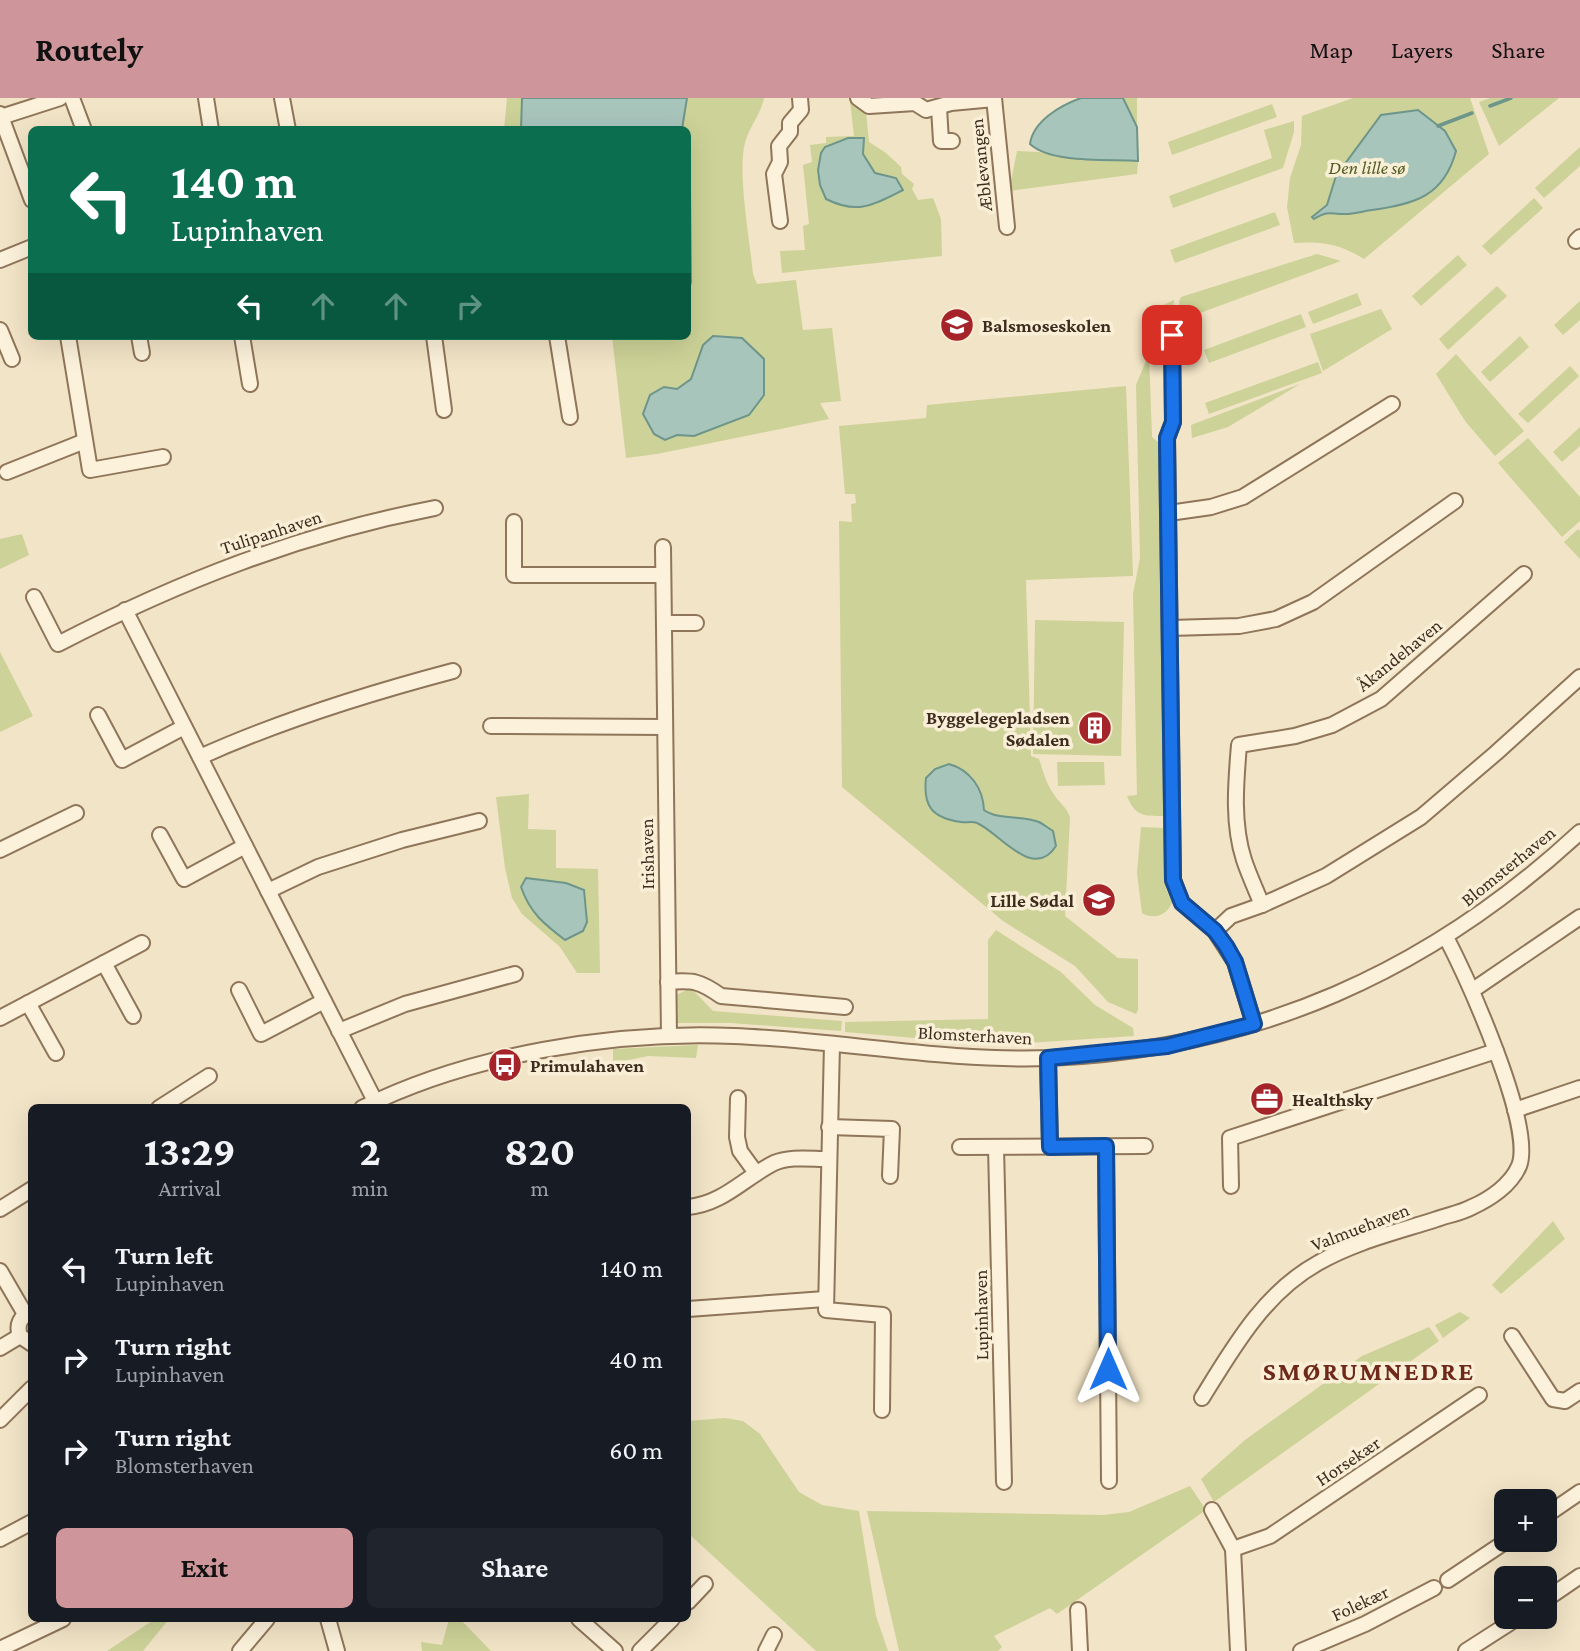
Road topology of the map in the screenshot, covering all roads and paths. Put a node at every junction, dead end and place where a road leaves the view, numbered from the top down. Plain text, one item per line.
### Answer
1 (60, 98) edge
2 (72, 98) edge
3 (206, 98) edge
4 (282, 98) edge
5 (800, 98) edge
6 (858, 98) edge
7 (994, 99) edge
8 (939, 108) junction
9 (1, 115) edge
10 (82, 126) edge
11 (210, 126) edge
12 (287, 126) edge
13 (952, 141) dead end
14 (28, 189) edge
15 (780, 221) dead end
16 (1007, 227) dead end
17 (28, 249) edge
18 (0, 260) edge
19 (0, 330) edge
20 (1172, 335) dead end
21 (69, 340) edge
22 (140, 340) edge
23 (243, 340) edge
24 (435, 340) edge
25 (558, 340) edge
26 (142, 353) dead end
27 (12, 359) dead end
28 (250, 384) dead end
29 (1392, 404) dead end
30 (444, 410) dead end
31 (570, 417) dead end
32 (85, 441) junction
33 (163, 457) dead end
34 (6, 472) dead end
35 (1455, 501) dead end
36 (435, 508) dead end
37 (1169, 513) junction
38 (514, 522) dead end
39 (663, 547) dead end
40 (1524, 573) dead end
41 (663, 575) junction
42 (34, 597) dead end
43 (125, 610) junction
44 (664, 623) junction
45 (696, 623) dead end
46 (1170, 628) junction
47 (453, 671) dead end
48 (1580, 677) edge
49 (97, 715) dead end
50 (491, 726) dead end
51 (184, 727) junction
52 (665, 727) junction
53 (200, 757) junction
54 (76, 813) dead end
55 (479, 821) dead end
56 (1580, 832) edge
57 (160, 835) dead end
58 (245, 846) junction
59 (0, 850) edge
60 (268, 891) junction
61 (1262, 905) junction
62 (1580, 917) edge
63 (1215, 931) junction
64 (1446, 937) junction
65 (142, 943) dead end
66 (104, 963) junction
67 (515, 974) dead end
68 (668, 982) junction
69 (239, 990) dead end
70 (1473, 990) junction
71 (324, 1001) junction
72 (28, 1003) junction
73 (845, 1007) dead end
74 (133, 1016) dead end
75 (0, 1018) edge
76 (1254, 1024) junction
77 (339, 1031) junction
78 (669, 1035) junction
79 (832, 1044) junction
80 (1496, 1051) junction
81 (56, 1053) dead end
82 (1048, 1058) junction
83 (209, 1076) dead end
84 (1580, 1088) edge
85 (738, 1098) dead end
86 (165, 1104) edge
87 (368, 1104) edge
88 (1515, 1110) junction
89 (829, 1127) junction
90 (1106, 1146) junction
91 (1145, 1146) dead end
92 (960, 1147) dead end
93 (996, 1147) junction
94 (1050, 1147) junction
95 (828, 1159) junction
96 (757, 1174) junction
97 (890, 1176) dead end
98 (1231, 1186) dead end
99 (28, 1192) edge
100 (691, 1207) edge
101 (0, 1209) edge
102 (0, 1271) edge
103 (825, 1298) junction
104 (691, 1309) edge
105 (28, 1313) edge
106 (1512, 1336) dead end
107 (26, 1340) edge
108 (0, 1348) edge
109 (1580, 1391) edge
110 (28, 1392) edge
111 (1479, 1395) dead end
112 (1202, 1398) dead end
113 (882, 1410) dead end
114 (0, 1419) edge
115 (1108, 1481) dead end
116 (1004, 1482) dead end
117 (1580, 1492) edge
118 (1557, 1508) edge
119 (1212, 1510) dead end
120 (28, 1524) edge
121 (0, 1539) edge
122 (1233, 1549) junction
123 (1494, 1549) edge
124 (1580, 1577) edge
125 (1448, 1580) dead end
126 (705, 1584) dead end
127 (1434, 1588) dead end
128 (1557, 1592) edge
129 (691, 1599) edge
130 (1078, 1610) dead end
131 (56, 1622) edge
132 (264, 1622) edge
133 (329, 1622) edge
134 (584, 1622) edge
135 (669, 1622) edge
136 (1501, 1629) edge
137 (774, 1635) dead end
138 (0, 1648) edge
139 (1470, 1650) edge
140 (240, 1651) edge
141 (337, 1651) edge
142 (615, 1651) edge
143 (640, 1651) edge
144 (766, 1651) edge
145 (1080, 1651) edge
146 (1238, 1651) edge
147 (1301, 1651) edge

1 - 9 street
2 - 10 street
3 - 11 street
4 - 12 street
5 - 15 street
6 - 8 street, Æblevangen
7 - 8 street, Æblevangen
7 - 16 street, Æblevangen
8 - 13 street
9 - 14 street
17 - 18 street
19 - 27 street
20 - 37 street
21 - 32 street
22 - 26 street
23 - 28 street
24 - 30 street
25 - 31 street
29 - 37 street
32 - 33 street
32 - 34 street
35 - 46 street
36 - 43 street, Tulipanhaven
37 - 46 street
38 - 41 street
39 - 41 street, Irishaven
40 - 61 street, Åkandehaven
41 - 44 street, Irishaven
42 - 43 street, Tulipanhaven
43 - 51 street
44 - 45 street
44 - 52 street, Irishaven
46 - 63 street
47 - 53 street
48 - 61 street
49 - 51 street
50 - 52 street
51 - 53 street
52 - 68 street, Irishaven
53 - 58 street
54 - 59 street
55 - 60 street
56 - 64 street, Blomsterhaven
57 - 58 street
58 - 60 street
60 - 71 street
61 - 63 street
62 - 70 street
63 - 76 street
64 - 70 street, Valmuehaven
64 - 76 street, Blomsterhaven
65 - 66 street
66 - 72 street
66 - 74 street
67 - 77 street
68 - 73 street
68 - 78 street, Irishaven
69 - 71 street
70 - 80 street, Valmuehaven
71 - 77 street
72 - 75 street
72 - 81 street
76 - 82 street, Blomsterhaven
77 - 87 street
78 - 79 street, Blomsterhaven
78 - 87 street, Blomsterhaven
79 - 82 street, Blomsterhaven
79 - 89 street
80 - 88 street, Valmuehaven
80 - 98 street
82 - 94 street
83 - 86 street
84 - 88 street
85 - 96 street
88 - 112 street, Valmuehaven
89 - 95 street
89 - 97 street
90 - 91 street
90 - 94 street
90 - 115 street
92 - 93 street
93 - 94 street
93 - 116 street, Lupinhaven
95 - 96 street
95 - 103 street
96 - 100 street
99 - 101 street
102 - 105 street
103 - 104 street
103 - 113 street
105 - 107 street
106 - 109 street
107 - 108 street
110 - 114 street
111 - 122 street, Horsekær
117 - 118 street
119 - 122 street
120 - 121 street
122 - 146 street
123 - 125 street
124 - 128 street
126 - 129 street
127 - 147 street, Folekær
130 - 145 street
131 - 138 street
132 - 140 street
133 - 141 street
134 - 142 street
135 - 143 street
136 - 139 street
137 - 144 street

